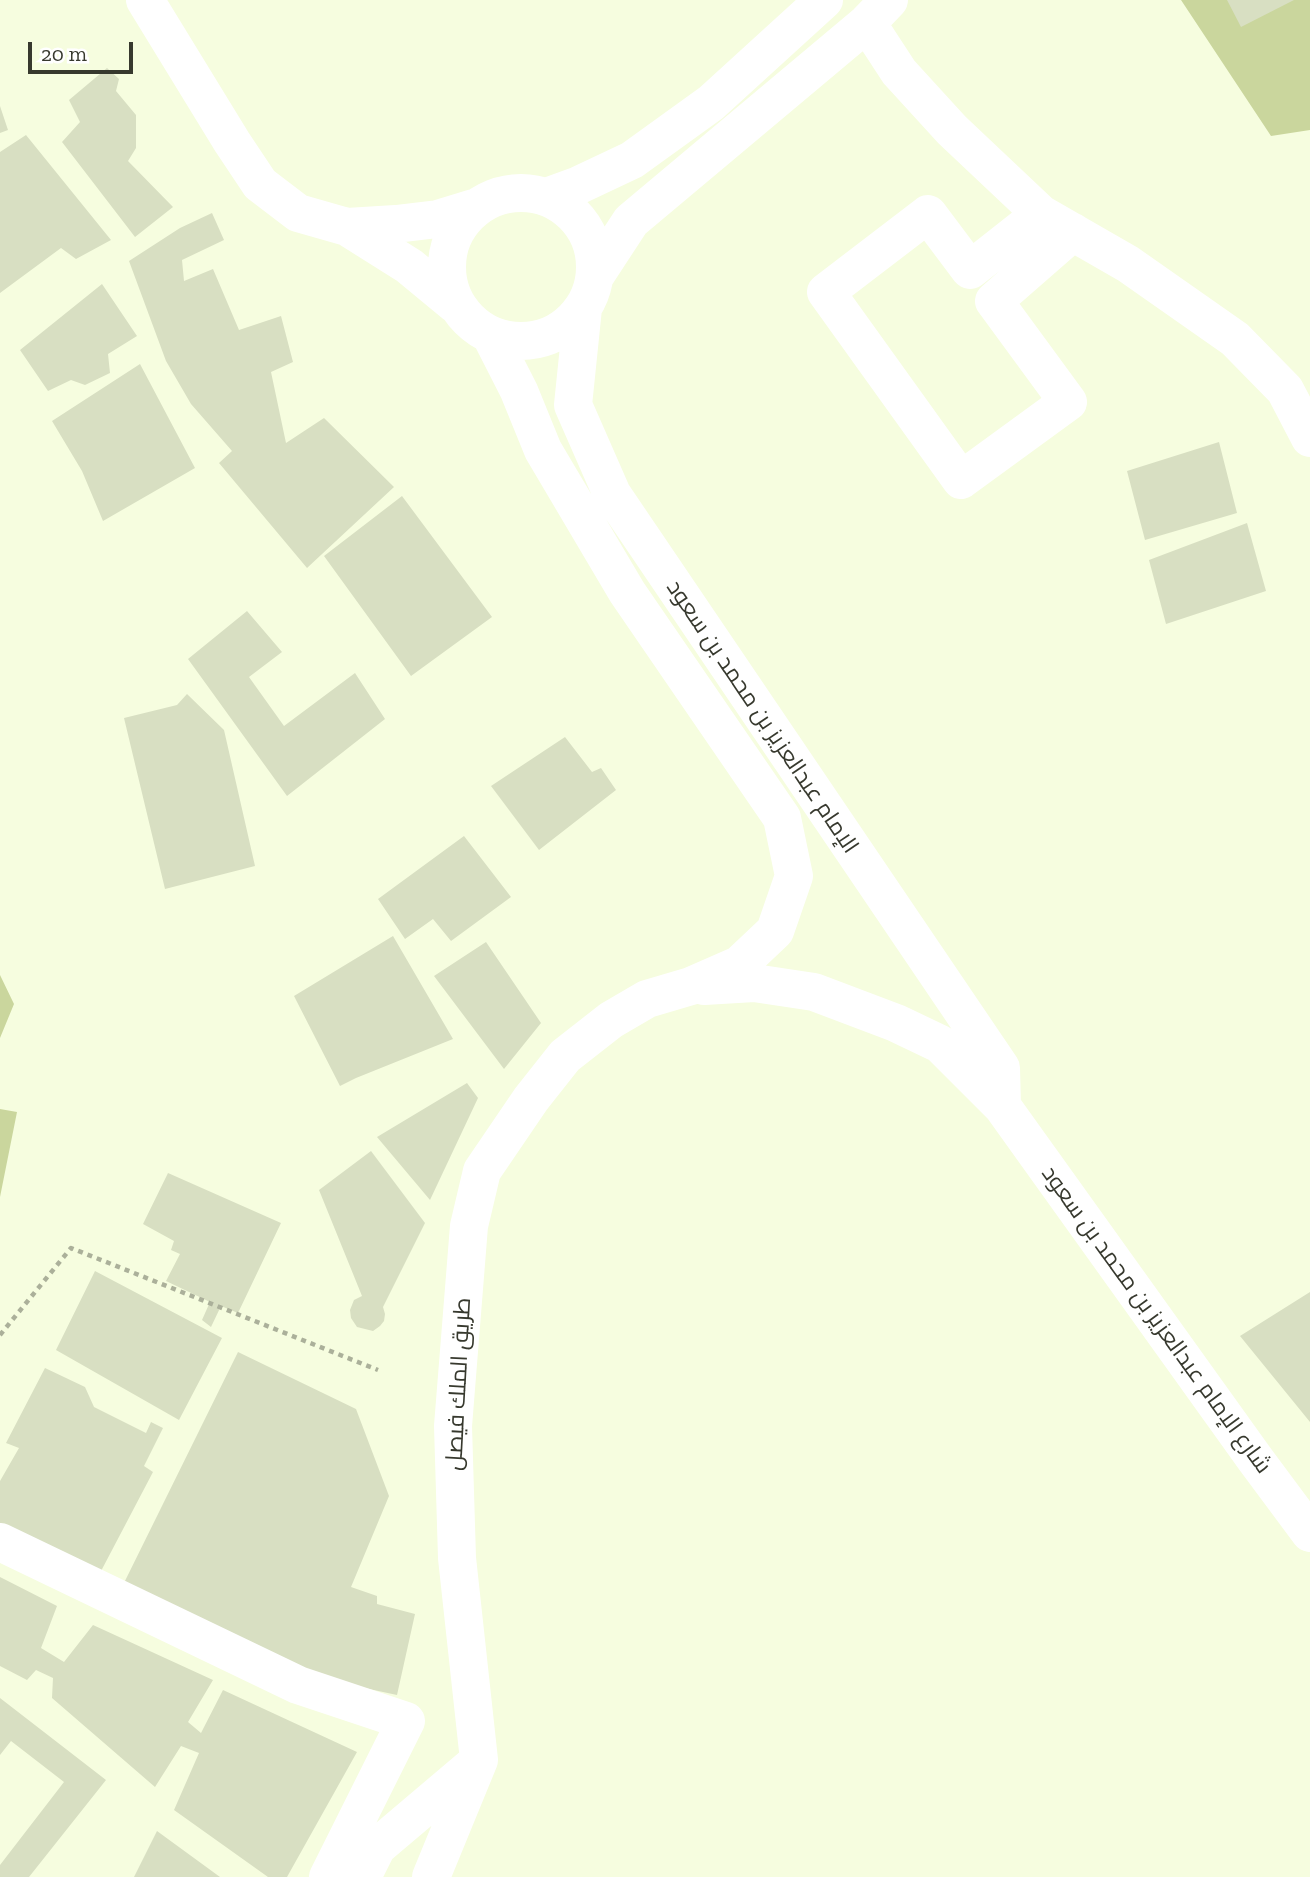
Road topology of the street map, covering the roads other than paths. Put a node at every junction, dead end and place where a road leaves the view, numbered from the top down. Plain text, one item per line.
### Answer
1 (145, 0) edge
2 (824, 0) edge
3 (878, 11) edge
4 (546, 197) junction
5 (474, 208) junction
6 (1057, 223) junction
7 (346, 227) junction
8 (589, 292) junction
9 (456, 304) junction
10 (491, 336) junction
11 (1310, 438) edge
12 (691, 986) junction
13 (1002, 1106) junction
14 (1310, 1533) edge
15 (0, 1542) edge
16 (479, 1760) junction
17 (328, 1877) edge
18 (362, 1877) edge
19 (431, 1877) edge

1 - 7 street
2 - 4 street
3 - 6 street
3 - 8 street
4 - 5 street
4 - 8 street
5 - 7 street
5 - 9 street
6 - 6 street
6 - 11 street
7 - 9 street
8 - 10 street
8 - 13 street, الإمام عبدالعزيز بن محمد بن سعود
9 - 10 street
10 - 12 street, الإمام عبدالعزيز بن محمد بن سعود
12 - 13 street, شارع الإمام عبدالعزيز بن محمد بن سعود
12 - 16 street, طريق الملك فيصل
13 - 14 street, شارع الإمام عبدالعزيز بن محمد بن سعود
15 - 17 street
16 - 18 street
16 - 19 street, طريق الملك فيصل

